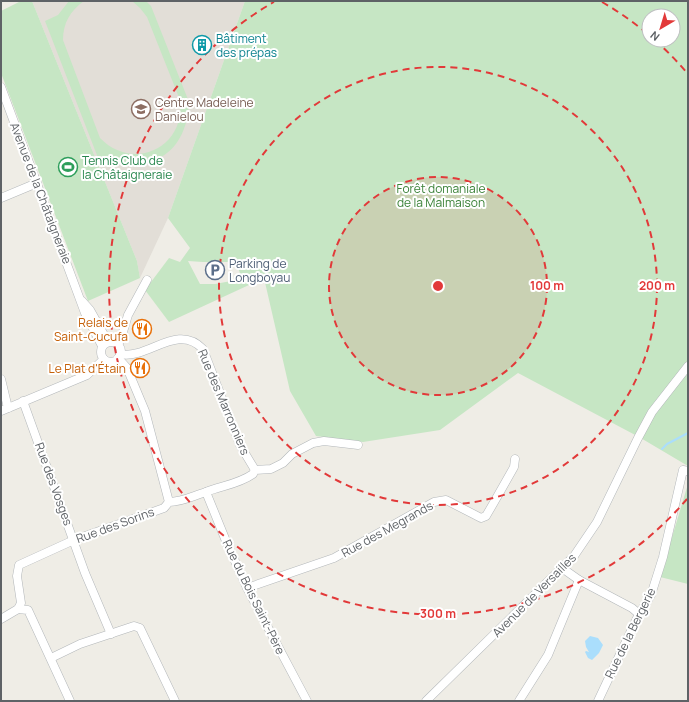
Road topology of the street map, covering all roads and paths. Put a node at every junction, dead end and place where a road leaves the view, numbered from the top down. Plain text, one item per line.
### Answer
1 (1, 87) edge
2 (37, 183) junction
3 (1, 198) edge
4 (147, 280) dead end
5 (105, 344) junction
6 (118, 345) junction
7 (119, 356) junction
8 (104, 359) junction
9 (688, 366) edge
10 (1, 379) edge
11 (23, 401) junction
12 (5, 409) edge
13 (358, 445) dead end
14 (515, 458) dead end
15 (255, 470) junction
16 (686, 471) edge
17 (206, 492) junction
18 (169, 502) junction
19 (74, 540) junction
20 (562, 568) junction
21 (579, 580) junction
22 (247, 588) junction
23 (18, 609) junction
24 (639, 614) junction
25 (1, 619) edge
26 (111, 634) junction
27 (51, 658) junction
28 (70, 701) edge
29 (175, 701) edge
30 (307, 701) edge
31 (426, 701) edge
32 (519, 701) edge
33 (598, 701) edge

1 - 2 street, Avenue de la Châtaigneraie
2 - 3 street
2 - 5 street, Avenue de la Châtaigneraie
4 - 6 street
5 - 6 street
5 - 8 street
6 - 7 street
7 - 8 street
7 - 15 street, Rue des Marronniers
7 - 18 street
8 - 11 street
9 - 20 street, Avenue de Versailles
10 - 12 street
11 - 12 street
11 - 19 street, Rue des Vosges
13 - 15 street, Rue des Sorins
14 - 22 street, Rue des Megrands
15 - 17 street, Rue des Sorins
16 - 24 street, Rue de la Bergerie
17 - 18 street, Rue des Sorins
17 - 22 street, Rue du Bois Saint-Père
18 - 19 street, Rue des Sorins
19 - 23 street, Rue des Sorins
19 - 26 street, Rue des Vosges
20 - 21 street
20 - 31 street, Avenue de Versailles
21 - 24 street
21 - 32 street
22 - 30 street, Rue du Bois Saint-Père
23 - 25 street
23 - 27 street
24 - 33 street, Rue de la Bergerie
26 - 27 street
26 - 29 street
27 - 28 street

